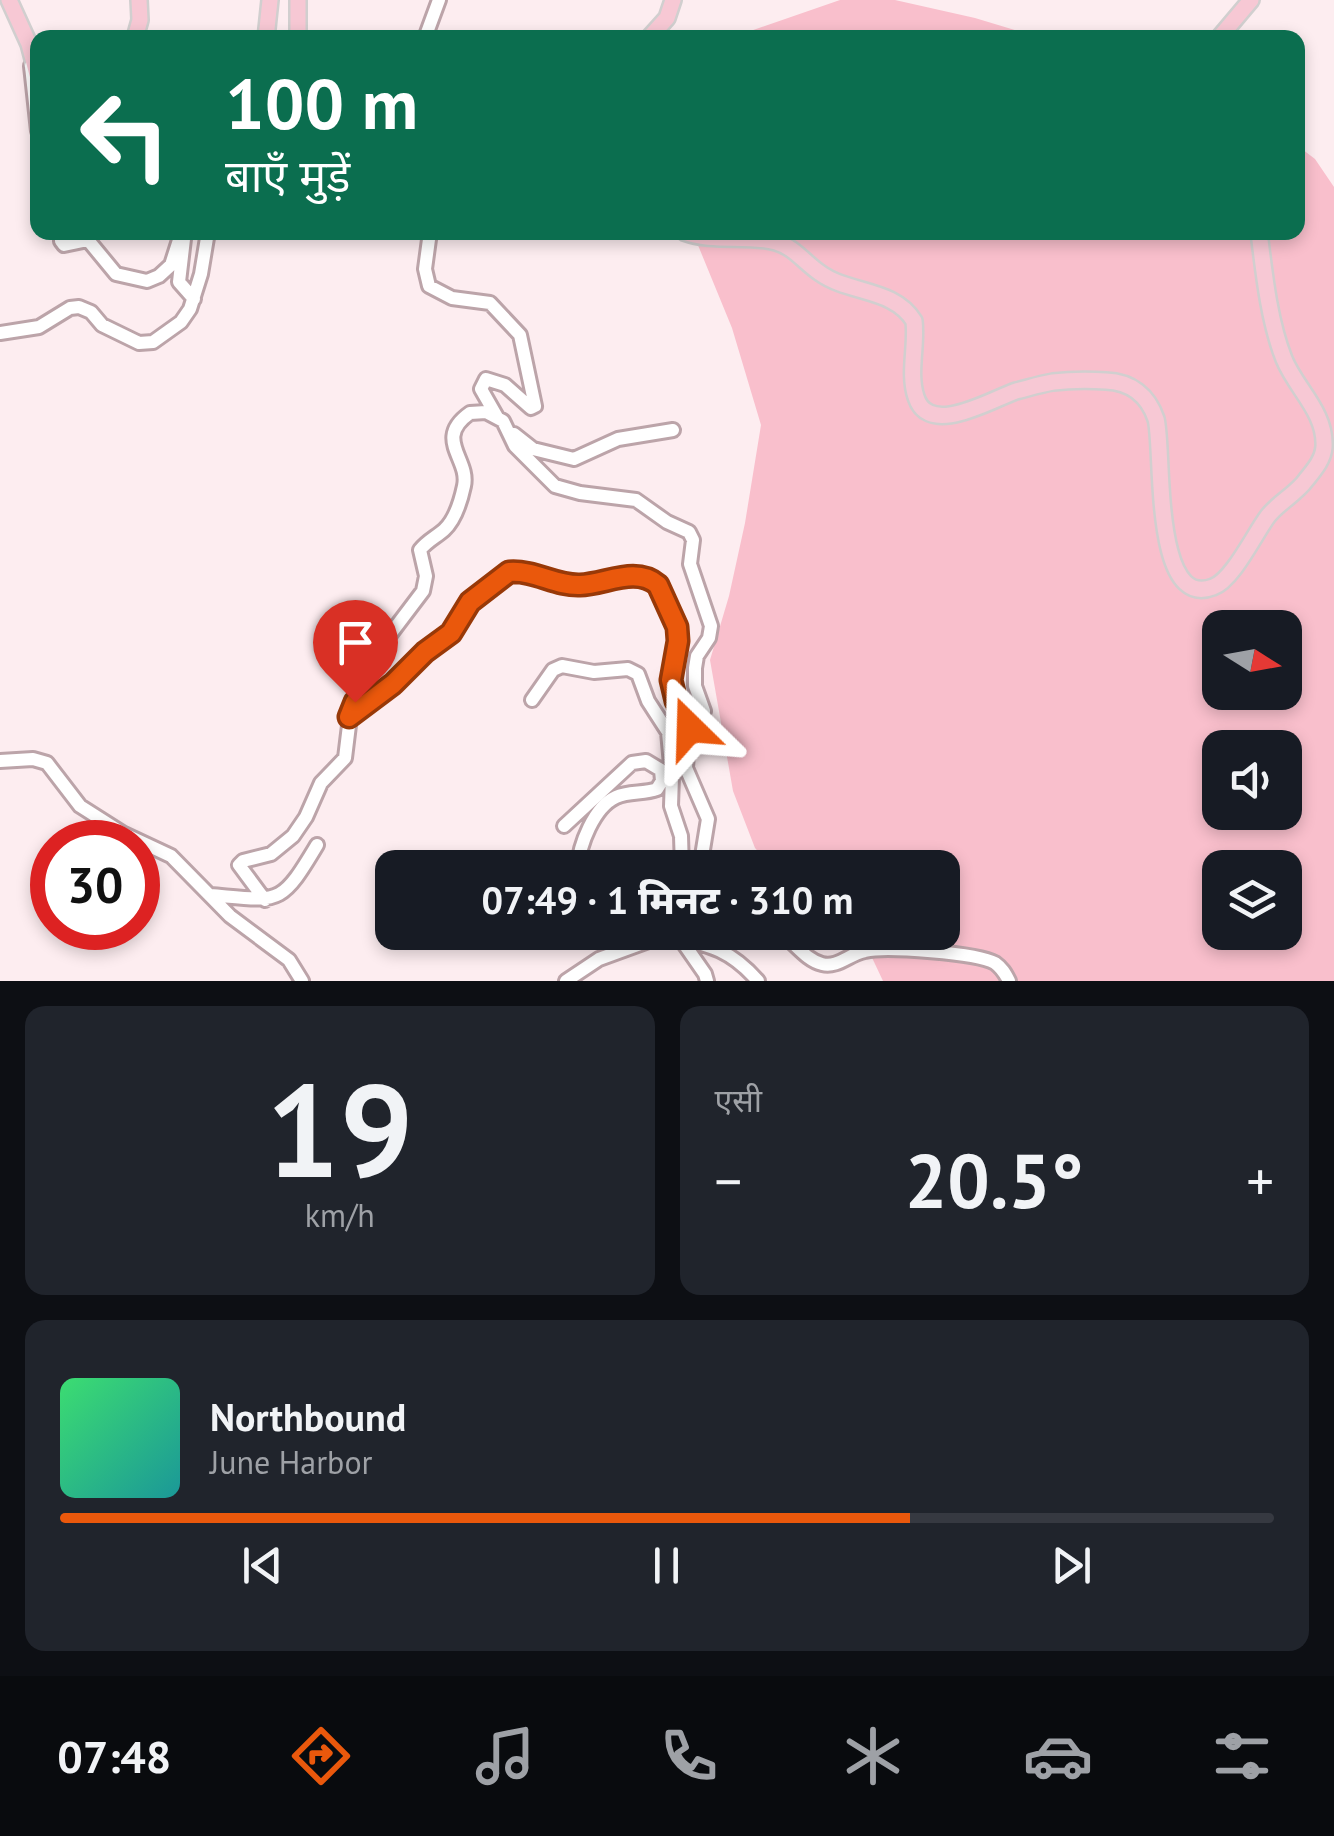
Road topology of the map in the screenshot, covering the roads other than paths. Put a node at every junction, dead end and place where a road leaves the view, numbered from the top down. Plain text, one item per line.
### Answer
1 (9, 0) edge
2 (139, 0) edge
3 (270, 0) edge
4 (298, 0) edge
5 (439, 0) edge
6 (673, 0) edge
7 (1252, 0) edge
8 (137, 30) edge
9 (267, 30) edge
10 (298, 30) edge
11 (428, 30) edge
12 (657, 30) edge
13 (1226, 30) edge
14 (29, 44) junction
15 (30, 48) edge
16 (30, 54) edge
17 (62, 240) edge
18 (88, 240) edge
19 (88, 240) edge
20 (181, 240) edge
21 (184, 240) edge
22 (206, 240) edge
23 (429, 240) edge
24 (765, 240) edge
25 (1261, 240) edge
26 (194, 299) junction
27 (0, 333) edge
28 (500, 419) junction
29 (673, 430) dead end
30 (532, 700) dead end
31 (704, 711) dead end
32 (349, 717) junction
33 (0, 761) edge
34 (564, 826) dead end
35 (317, 845) dead end
36 (582, 850) edge
37 (681, 850) edge
38 (703, 850) edge
39 (210, 895) junction
40 (265, 900) junction
41 (627, 950) edge
42 (684, 950) edge
43 (720, 950) edge
44 (802, 950) edge
45 (867, 950) edge
46 (867, 950) edge
47 (302, 981) edge
48 (566, 981) edge
49 (706, 981) edge
50 (758, 981) edge
51 (1009, 981) edge

1 - 14 main road
2 - 8 main road
3 - 9 main road
4 - 10 main road
5 - 11 street
6 - 12 main road
7 - 13 main road
14 - 15 main road
14 - 16 street
17 - 18 street
19 - 20 street
21 - 26 street
22 - 26 street
23 - 28 street
24 - 25 main road
26 - 27 street
28 - 29 street
28 - 31 street
28 - 32 street
30 - 37 street
32 - 38 street
32 - 40 street
33 - 39 street
34 - 36 street
35 - 40 street
39 - 40 street
39 - 47 street
41 - 48 street
42 - 49 street
43 - 50 street
44 - 45 street
46 - 51 street

